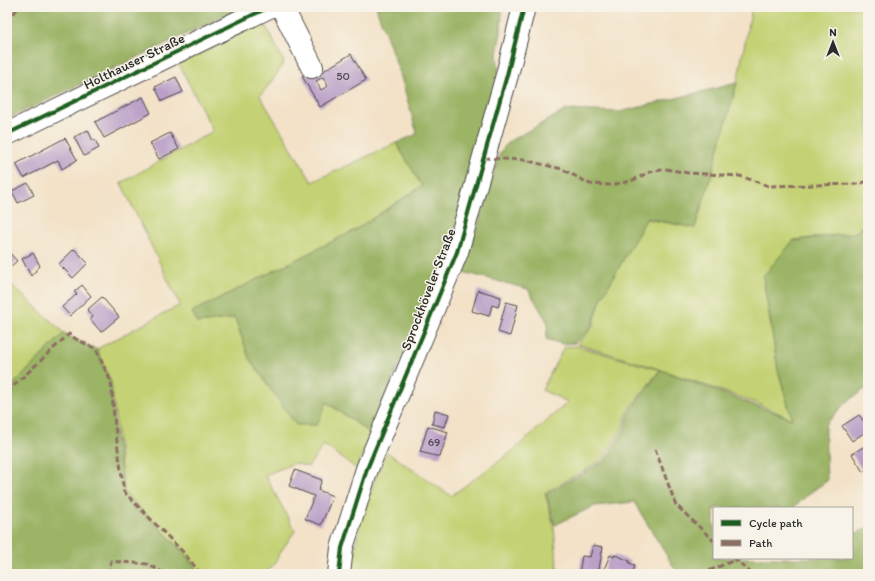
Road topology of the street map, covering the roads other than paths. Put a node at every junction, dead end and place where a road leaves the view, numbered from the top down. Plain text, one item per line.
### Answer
1 (269, 7) edge
2 (282, 7) edge
3 (524, 7) edge
4 (312, 67) dead end
5 (7, 134) edge
6 (339, 574) edge

1 - 5 street, Holthauser Straße
2 - 4 street
3 - 6 street, Sprockhöveler Straße

